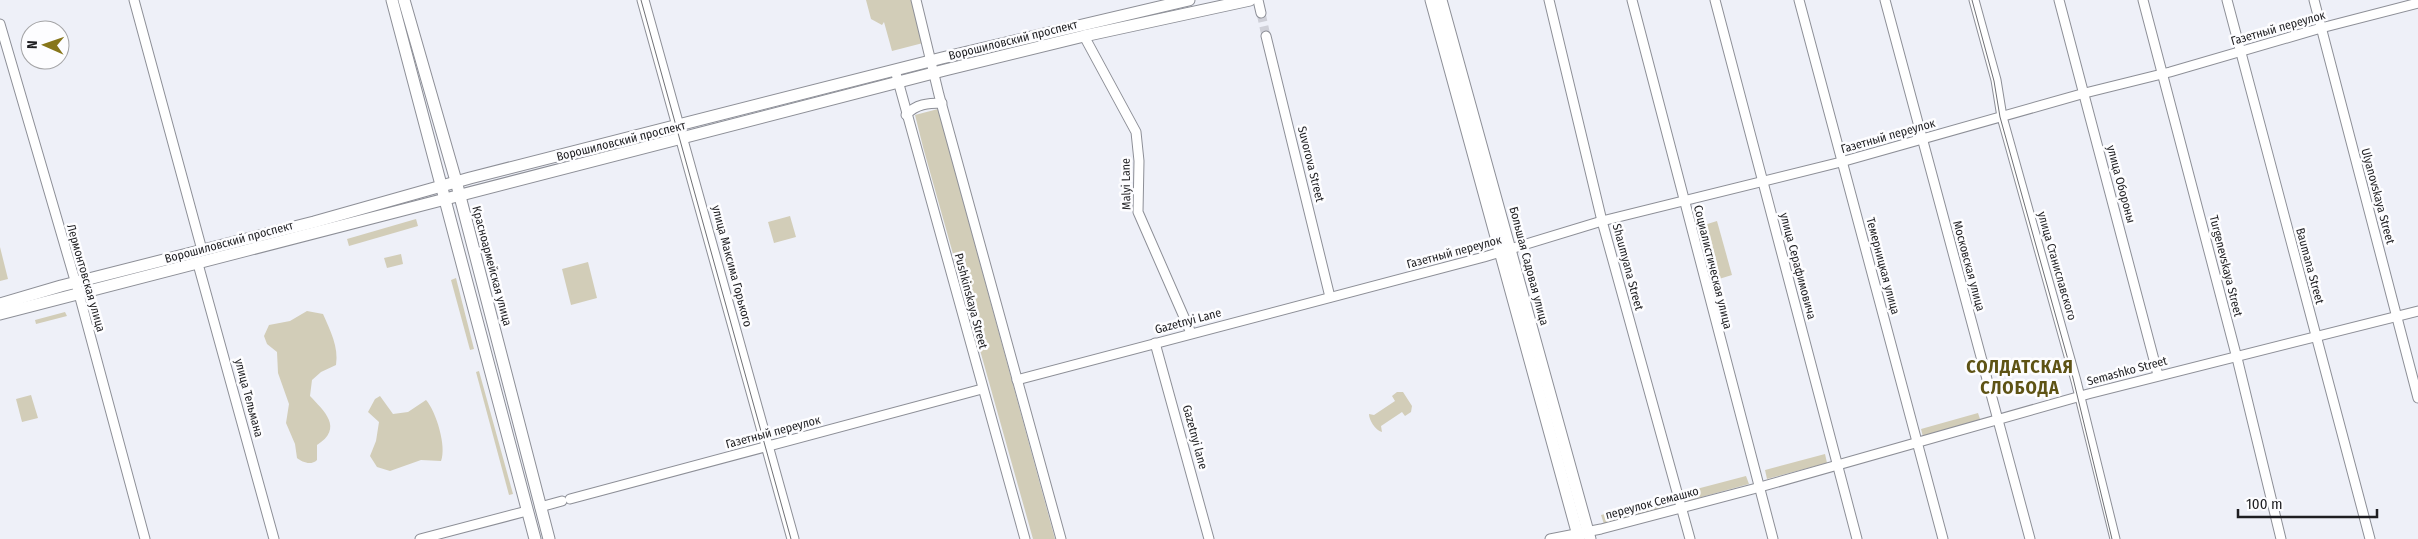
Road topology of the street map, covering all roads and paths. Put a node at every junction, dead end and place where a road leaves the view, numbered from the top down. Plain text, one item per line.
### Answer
1 (134, 0) edge
2 (392, 0) edge
3 (404, 0) edge
4 (643, 0) edge
5 (916, 0) edge
6 (1189, 0) edge
7 (1250, 0) edge
8 (1258, 0) edge
9 (1430, 0) edge
10 (1441, 0) edge
11 (1549, 0) edge
12 (1632, 0) edge
13 (1716, 0) edge
14 (1799, 0) edge
15 (1885, 0) edge
16 (1974, 0) edge
17 (2059, 0) edge
18 (2143, 0) edge
19 (2227, 0) edge
20 (2314, 0) edge
21 (2418, 3) edge
22 (1261, 13) tunnel mouth
23 (0, 24) edge
24 (2321, 28) junction
25 (1084, 36) junction
26 (1266, 36) tunnel mouth
27 (2241, 52) junction
28 (932, 61) junction
29 (895, 70) junction
30 (935, 73) junction
31 (2164, 74) junction
32 (898, 82) junction
33 (2085, 93) junction
34 (942, 103) junction
35 (906, 115) junction
36 (2002, 117) junction
37 (679, 124) junction
38 (683, 139) junction
39 (1922, 139) junction
40 (1841, 162) junction
41 (456, 181) junction
42 (1763, 182) junction
43 (442, 185) junction
44 (459, 196) junction
45 (446, 200) junction
46 (1684, 202) junction
47 (1602, 222) junction
48 (202, 250) junction
49 (1505, 251) junction
50 (198, 264) junction
51 (74, 283) junction
52 (79, 294) junction
53 (1330, 297) junction
54 (0, 304) edge
55 (2418, 311) edge
56 (0, 314) edge
57 (2397, 317) junction
58 (1192, 333) junction
59 (2316, 336) junction
60 (1155, 343) junction
61 (2236, 355) junction
62 (2158, 376) junction
63 (1017, 380) junction
64 (982, 389) junction
65 (2079, 396) junction
66 (2418, 398) edge
67 (1997, 419) junction
68 (1918, 444) junction
69 (768, 446) junction
70 (1838, 465) junction
71 (1759, 488) junction
72 (540, 507) junction
73 (1682, 508) junction
74 (527, 511) junction
75 (1584, 536) edge
76 (145, 539) edge
77 (274, 539) edge
78 (420, 539) edge
79 (535, 539) edge
80 (549, 539) edge
81 (793, 539) edge
82 (1025, 539) edge
83 (1061, 539) edge
84 (1209, 539) edge
85 (1550, 539) edge
86 (1690, 539) edge
87 (1773, 539) edge
88 (1857, 539) edge
89 (1943, 539) edge
90 (2030, 539) edge
91 (2115, 539) edge
92 (2281, 539) edge
93 (2370, 539) edge

1 - 48 street
2 - 43 main road
3 - 41 main road, Красноармейская улица
4 - 37 main road, улица Максима Горького
5 - 28 street, Pushkinskaya Street
6 - 28 main road, Ворошиловский проспект
7 - 25 main road, Ворошиловский проспект
8 - 22 street
9 - 49 main road, Большая Садовая улица
10 - 49 main road, Большая Садовая улица
11 - 47 street, Shaumyana Street
12 - 46 street, Социалистическая улица
13 - 42 street, улица Серафимовича
14 - 40 street, Темерницкая улица
15 - 39 street, Московская улица
16 - 36 street, улица Станиславского
17 - 33 street, улица Обороны
18 - 31 street, Turgenevskaya Street
19 - 27 street, Baumana Street
20 - 24 street, Ulyanovskaya Street
21 - 24 street, Газетный переулок
23 - 51 street, Лермонтовская улица
24 - 27 street, Газетный переулок
24 - 57 street, Ulyanovskaya Street
25 - 30 main road, Ворошиловский проспект
25 - 58 street, Malyi Lane
26 - 53 street, Suvorova Street
27 - 31 street, Газетный переулок
27 - 59 street, Baumana Street
28 - 29 main road, Ворошиловский проспект
28 - 30 street, Pushkinskaya Street
29 - 32 street, Pushkinskaya Street
29 - 37 main road, Ворошиловский проспект
30 - 32 main road, Ворошиловский проспект
30 - 34 street, Pushkinskaya Street
31 - 33 street, Газетный переулок
31 - 61 street, Turgenevskaya Street
32 - 35 street, Pushkinskaya Street
32 - 38 main road, Ворошиловский проспект
33 - 36 street, Газетный переулок
33 - 62 street, улица Обороны
34 - 35 street
34 - 63 street, Pushkinskaya Street
35 - 64 street, Pushkinskaya Street
36 - 39 street, Газетный переулок
36 - 65 street, улица Станиславского
37 - 38 main road, улица Максима Горького
37 - 41 main road, Ворошиловский проспект
38 - 44 main road, Ворошиловский проспект
38 - 69 main road, улица Максима Горького
39 - 40 street, Газетный переулок
39 - 67 street, Московская улица
40 - 42 street, Газетный переулок
40 - 68 street, Темерницкая улица
41 - 43 main road, Ворошиловский проспект
41 - 44 main road, Красноармейская улица
42 - 46 street, Газетный переулок
42 - 70 street, улица Серафимовича
43 - 45 main road
43 - 48 main road, Ворошиловский проспект
44 - 45 main road, Ворошиловский проспект
44 - 72 main road, Красноармейская улица
45 - 50 main road, Ворошиловский проспект
45 - 74 main road
46 - 47 street, Газетный переулок
46 - 71 street, Социалистическая улица
47 - 49 street, Газетный переулок
47 - 73 street, Shaumyana Street
48 - 51 main road, Ворошиловский проспект
49 - 53 street, Газетный переулок
49 - 75 main road, Большая Садовая улица
50 - 52 main road, Ворошиловский проспект
50 - 77 street, улица Тельмана
51 - 52 street, Лермонтовская улица
51 - 54 main road, Ворошиловский проспект
52 - 56 main road, Ворошиловский проспект
52 - 76 street, Лермонтовская улица
53 - 58 street, Gazetnyi Lane
55 - 57 street, Semashko Street
57 - 59 street, Semashko Street
57 - 66 street, Ulyanovskaya Street
58 - 60 street, Gazetnyi Lane
59 - 61 street, Semashko Street
59 - 93 street, Baumana Street
60 - 63 street, Gazetnyi Lane
60 - 84 street, Gazetnyi lane
61 - 62 street, Semashko Street
61 - 92 street, Turgenevskaya Street
62 - 65 street, Semashko Street
63 - 83 street, Pushkinskaya Street
64 - 69 street, Газетный переулок
64 - 82 street, Pushkinskaya Street
65 - 67 street, Semashko Street
65 - 91 street, улица Станиславского
67 - 68 street, Semashko Street
67 - 90 street, Московская улица
68 - 70 street, Semashko Street
68 - 89 street, Темерницкая улица
69 - 72 street, Газетный переулок
69 - 81 main road, улица Максима Горького
70 - 71 street, Semashko Street
70 - 88 street, улица Серафимовича
71 - 73 street, переулок Семашко
71 - 87 street, Социалистическая улица
72 - 80 main road, Красноармейская улица
73 - 75 street, переулок Семашко
73 - 86 street, Shaumyana Street
74 - 78 street
74 - 79 main road
75 - 85 street, переулок Семашко

